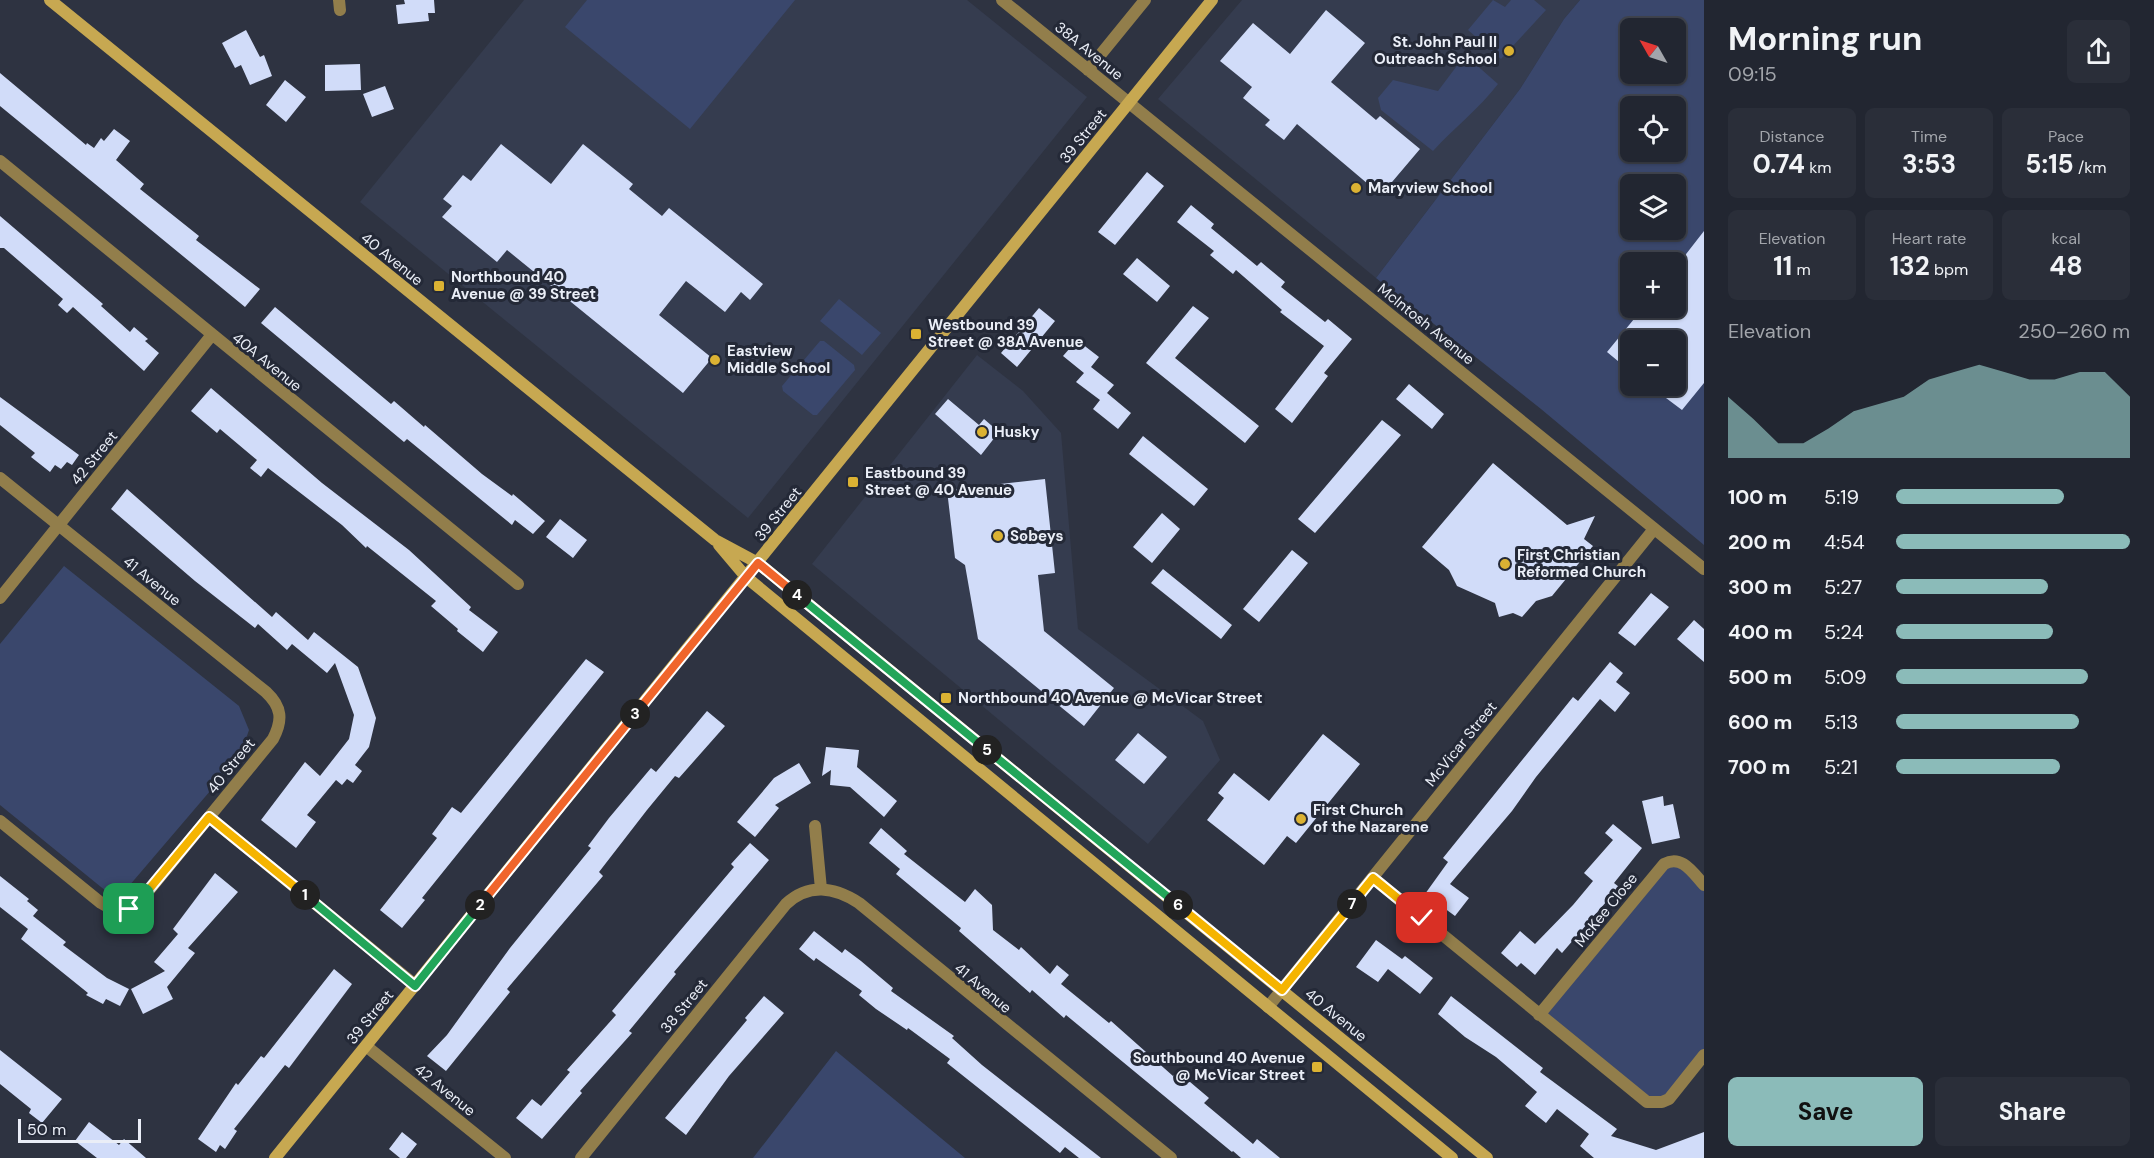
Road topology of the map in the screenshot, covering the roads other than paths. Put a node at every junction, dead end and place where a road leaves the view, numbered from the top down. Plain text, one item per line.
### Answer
1 (50, 0) edge
2 (1002, 0) edge
3 (1145, 0) edge
4 (1212, 0) edge
5 (1088, 70) junction
6 (1129, 103) junction
7 (0, 161) edge
8 (211, 336) junction
9 (0, 478) edge
10 (58, 526) junction
11 (1654, 529) junction
12 (715, 540) junction
13 (758, 563) junction
14 (1704, 569) edge
15 (746, 578) junction
16 (518, 584) dead end
17 (0, 598) edge
18 (280, 712) joint
19 (209, 817) junction
20 (0, 821) edge
21 (815, 826) dead end
22 (1373, 878) junction
23 (1704, 885) edge
24 (821, 889) junction
25 (415, 986) junction
26 (1282, 990) junction
27 (1268, 1007) junction
28 (1539, 1015) junction
29 (366, 1046) junction
30 (1704, 1055) edge
31 (275, 1158) edge
32 (504, 1158) edge
33 (581, 1158) edge
34 (1171, 1158) edge
35 (1452, 1158) edge
36 (1487, 1158) edge

1 - 12 main road, 40 Avenue
2 - 5 street, 38A Avenue
3 - 5 street
4 - 6 main road, 39 Street
5 - 6 street, 38A Avenue
6 - 11 street, McIntosh Avenue
6 - 13 main road, 39 Street
7 - 8 street, 40A Avenue
8 - 10 street, 42 Street
8 - 16 street, 40A Avenue
9 - 10 street, 41 Avenue
10 - 17 street, 42 Street
10 - 18 street, 41 Avenue
11 - 14 street, McIntosh Avenue
11 - 22 street, McVicar Street
12 - 13 main road, 40 Avenue
12 - 15 main road, 40 Avenue
13 - 15 main road, 39 Street
13 - 26 main road, 40 Avenue
15 - 25 main road, 39 Street
15 - 27 main road, 40 Avenue
18 - 19 street, 40 Street
19 - 20 street, 40 Street
19 - 25 street
21 - 24 street
22 - 26 street, McVicar Street
22 - 28 street
23 - 28 street, McKee Close
24 - 33 street, 38 Street
24 - 34 street, 41 Avenue
25 - 29 main road, 39 Street
26 - 27 street, McVicar Street
26 - 36 main road, 40 Avenue
27 - 35 main road, 40 Avenue
28 - 30 street
29 - 31 main road, 39 Street
29 - 32 street, 42 Avenue

